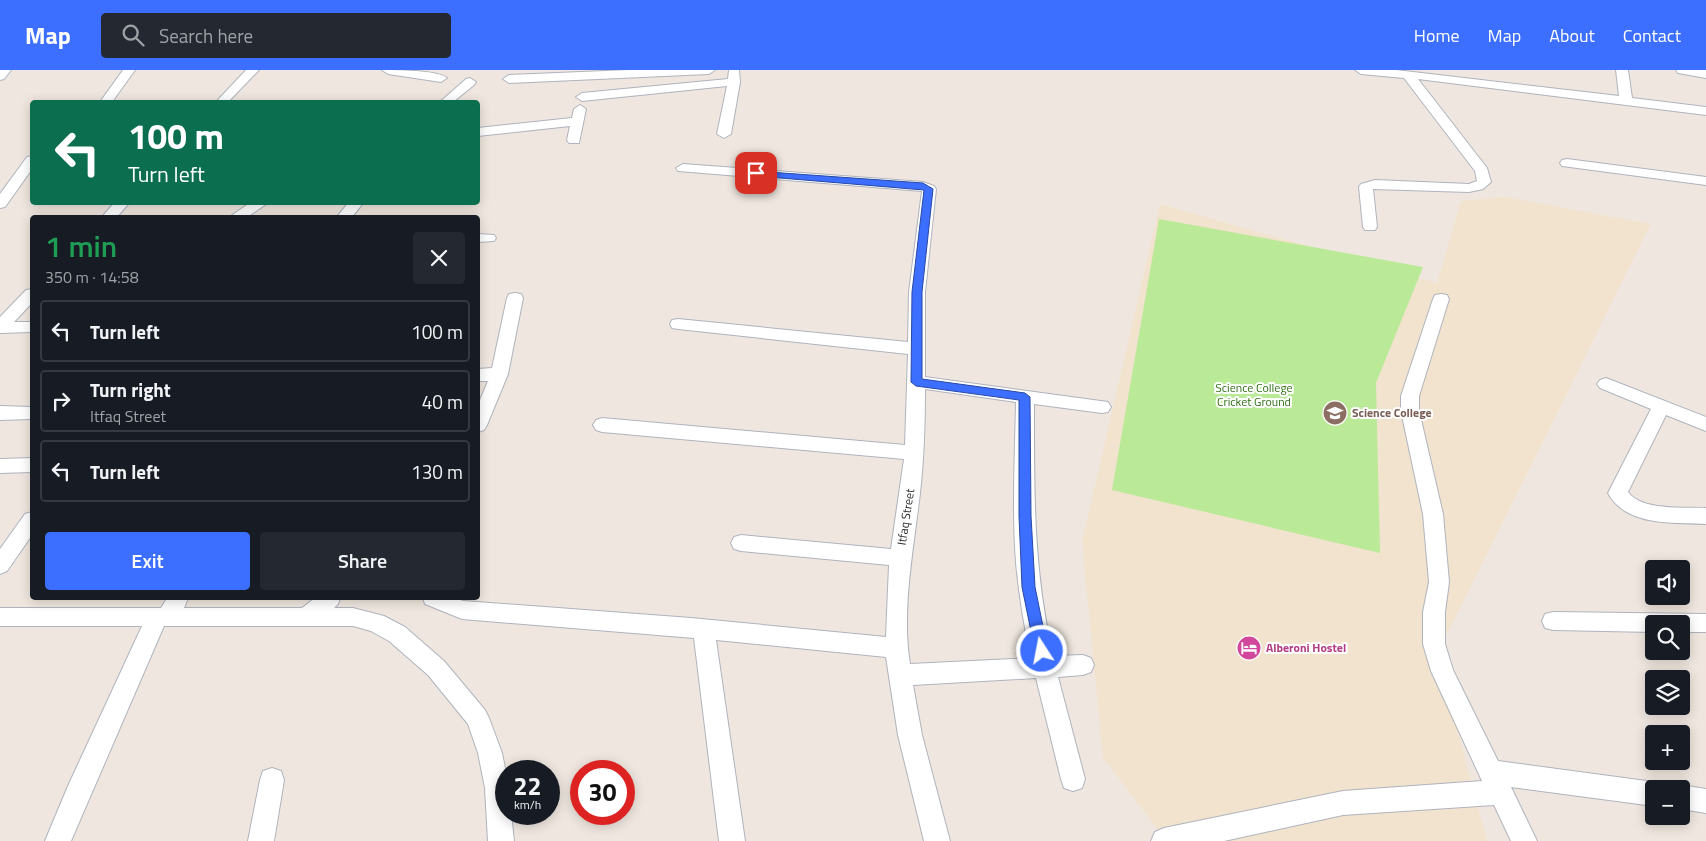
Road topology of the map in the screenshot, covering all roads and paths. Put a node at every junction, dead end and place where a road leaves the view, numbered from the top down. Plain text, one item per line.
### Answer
1 (5, 70) edge
2 (129, 70) edge
3 (253, 70) edge
4 (388, 70) edge
5 (709, 70) edge
6 (1361, 70) edge
7 (1622, 70) edge
8 (1682, 70) edge
9 (1706, 74) edge
10 (0, 76) edge
11 (585, 76) junction
12 (734, 76) edge
13 (1409, 76) junction
14 (441, 78) dead end
15 (509, 80) dead end
16 (470, 82) dead end
17 (582, 97) junction
18 (107, 100) edge
19 (229, 100) edge
20 (448, 100) edge
21 (1626, 100) junction
22 (1706, 111) edge
23 (578, 121) junction
24 (480, 132) edge
25 (724, 134) dead end
26 (574, 140) dead end
27 (30, 163) edge
28 (1567, 163) dead end
29 (682, 168) dead end
30 (1706, 181) edge
31 (929, 189) joint
32 (1, 201) edge
33 (120, 205) edge
34 (257, 205) edge
35 (354, 205) edge
36 (111, 215) edge
37 (240, 215) edge
38 (345, 215) edge
39 (1370, 227) dead end
40 (30, 296) edge
41 (514, 298) dead end
42 (1441, 299) dead end
43 (678, 324) dead end
44 (0, 327) edge
45 (30, 327) edge
46 (917, 349) junction
47 (499, 374) junction
48 (480, 375) edge
49 (916, 382) junction
50 (1606, 384) dead end
51 (1025, 397) junction
52 (1661, 406) junction
53 (1102, 407) dead end
54 (30, 413) edge
55 (0, 414) edge
56 (480, 419) edge
57 (1706, 424) edge
58 (602, 425) dead end
59 (914, 453) junction
60 (30, 465) edge
61 (0, 466) edge
62 (1706, 516) edge
63 (30, 523) edge
64 (742, 543) dead end
65 (900, 558) junction
66 (0, 565) edge
67 (328, 600) edge
68 (438, 600) edge
69 (168, 610) edge
70 (308, 616) junction
71 (0, 617) edge
72 (1553, 621) dead end
73 (1706, 624) edge
74 (704, 630) junction
75 (896, 648) junction
76 (1083, 665) dead end
77 (1045, 667) junction
78 (900, 675) junction
79 (1073, 779) dead end
80 (272, 780) dead end
81 (1497, 782) junction
82 (1645, 793) edge
83 (1690, 798) edge
84 (1706, 801) edge
85 (931, 840) edge
86 (58, 841) edge
87 (260, 841) edge
88 (501, 841) edge
89 (732, 841) edge
90 (1164, 841) edge
91 (1524, 841) edge

1 - 10 street
2 - 18 street
3 - 19 street
4 - 14 street
5 - 11 street
6 - 13 street
7 - 21 street
8 - 9 street
11 - 15 street
11 - 17 street
12 - 17 street
12 - 25 street
13 - 21 street
13 - 39 street
16 - 20 street
17 - 23 street
21 - 22 street
23 - 24 street
23 - 26 street
27 - 32 street
28 - 30 street
29 - 31 street
31 - 46 street, Itfaq Street
33 - 36 street
34 - 37 street
35 - 38 street
40 - 44 street
41 - 47 street
42 - 81 street
43 - 46 street
44 - 45 street
46 - 49 street, Itfaq Street
47 - 48 street
47 - 56 street
49 - 51 street
49 - 59 street, Itfaq Street
50 - 52 street
51 - 53 street
51 - 77 street
52 - 57 street
52 - 62 street
54 - 55 street
58 - 59 street
59 - 65 street, Itfaq Street
60 - 61 street
63 - 66 street
64 - 65 street
65 - 75 street, Itfaq Street
67 - 70 street
68 - 74 street
69 - 70 street
69 - 71 street
69 - 86 street
70 - 88 street
72 - 73 street
74 - 75 street
74 - 89 street
75 - 78 street, Itfaq Street
76 - 77 street
77 - 78 street
77 - 79 street
78 - 85 street, Itfaq Street
80 - 87 street
81 - 82 street
81 - 90 street
81 - 91 street
83 - 84 street

